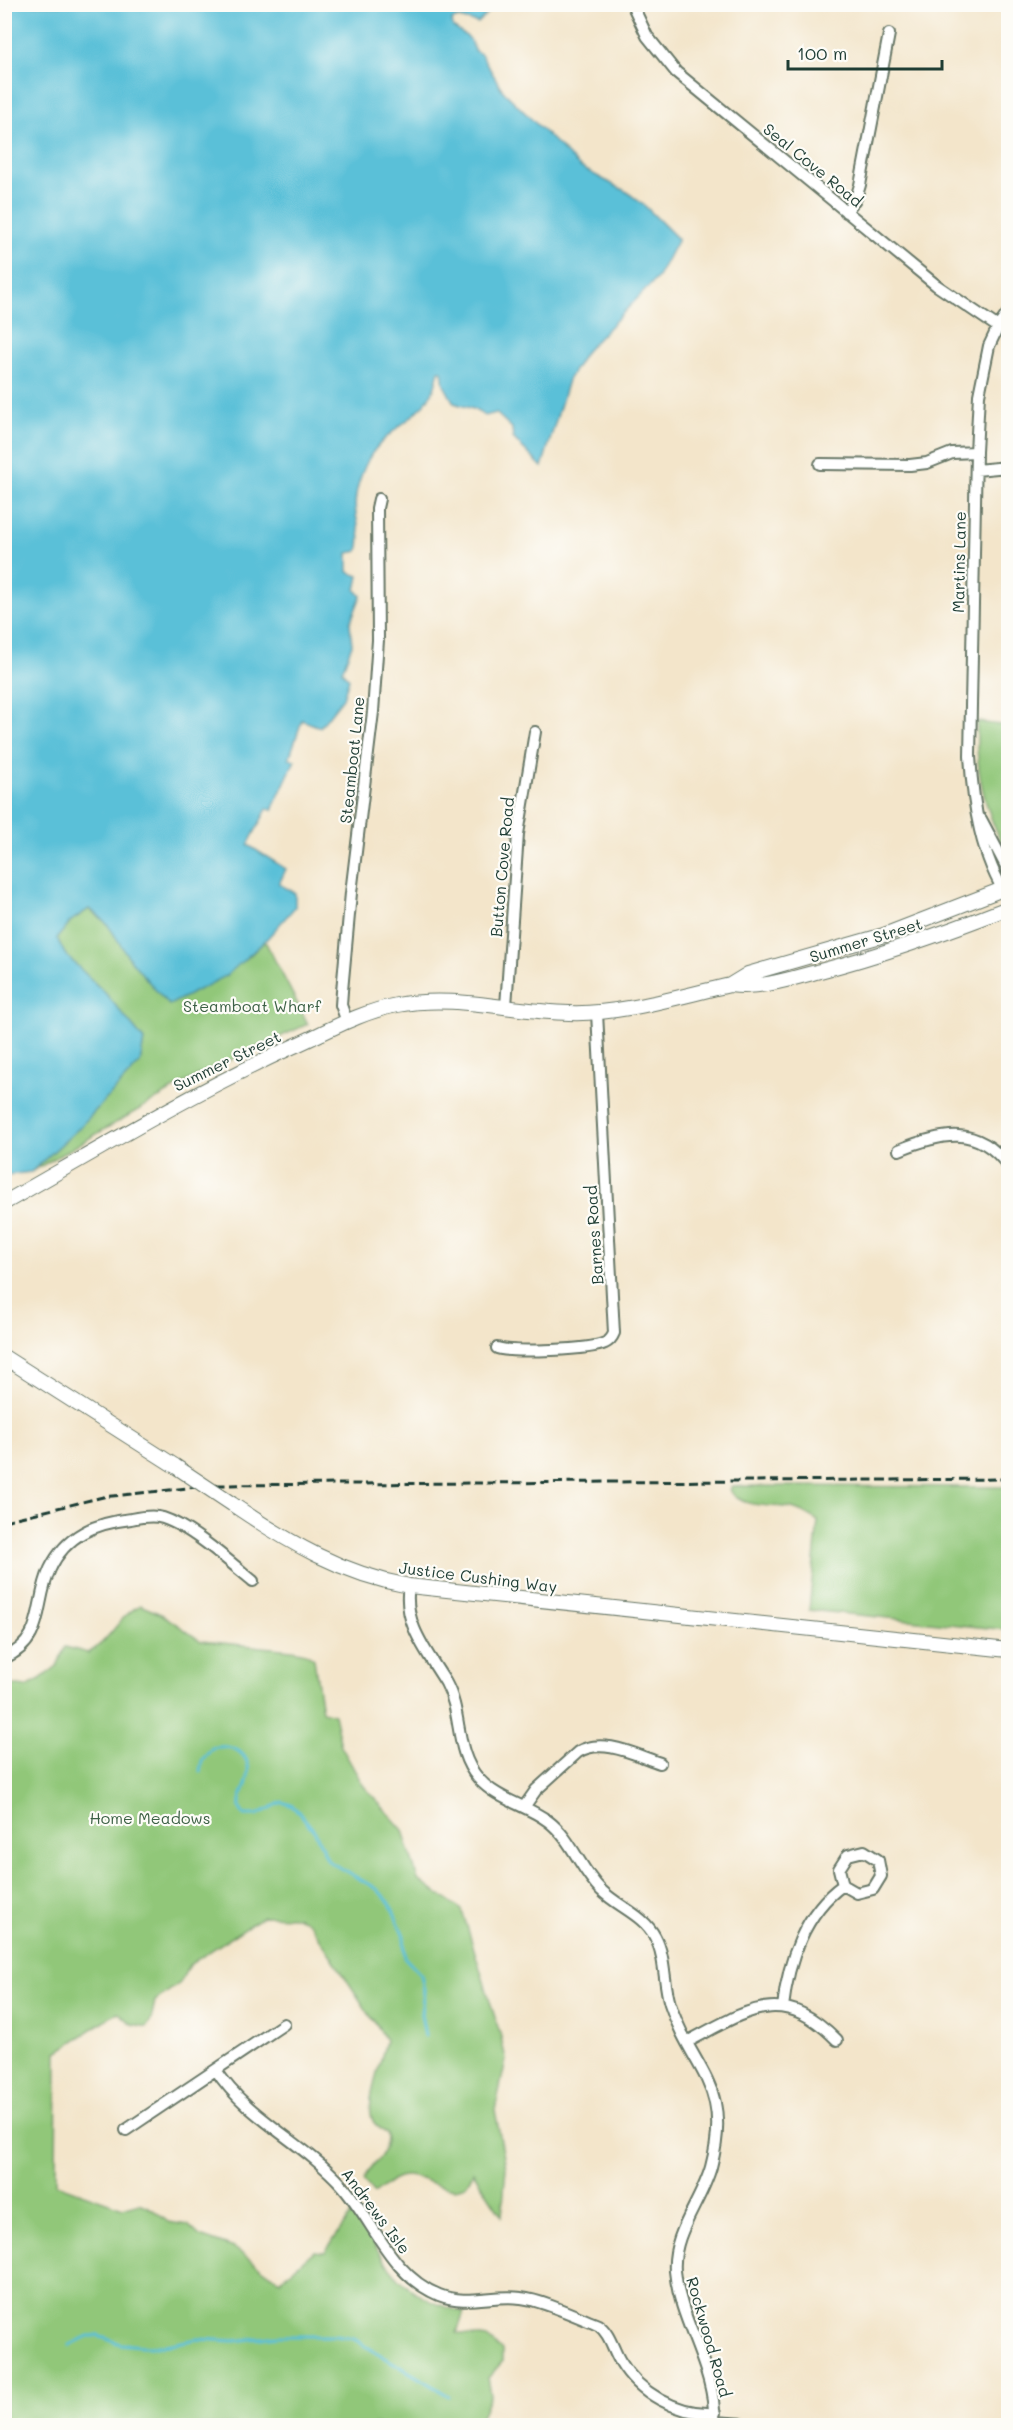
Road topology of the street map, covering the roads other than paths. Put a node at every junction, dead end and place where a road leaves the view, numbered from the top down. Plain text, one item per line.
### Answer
1 (632, 4) edge
2 (889, 34) dead end
3 (846, 212) junction
4 (1008, 313) edge
5 (998, 327) junction
6 (976, 452) junction
7 (820, 464) dead end
8 (1008, 467) edge
9 (976, 470) junction
10 (379, 499) dead end
11 (535, 732) dead end
12 (979, 817) junction
13 (1008, 870) edge
14 (1006, 891) edge
15 (1008, 908) edge
16 (730, 985) junction
17 (506, 1006) junction
18 (597, 1013) junction
19 (347, 1022) junction
20 (899, 1150) dead end
21 (1008, 1166) edge
22 (4, 1203) edge
23 (497, 1348) dead end
24 (4, 1357) edge
25 (253, 1581) dead end
26 (409, 1586) junction
27 (1008, 1650) edge
28 (4, 1658) edge
29 (660, 1763) dead end
30 (524, 1807) junction
31 (843, 1884) junction
32 (783, 2007) junction
33 (284, 2025) dead end
34 (837, 2040) dead end
35 (687, 2042) junction
36 (216, 2070) junction
37 (126, 2130) dead end
38 (715, 2420) edge
39 (774, 2426) edge

1 - 3 street, Seal Cove Road
2 - 3 street
3 - 5 street, Seal Cove Road
4 - 5 street, Martins Lane
5 - 6 street, Martins Lane
6 - 7 street
6 - 9 street, Martins Lane
8 - 9 street
9 - 12 street, Martins Lane
10 - 19 street, Steamboat Lane
11 - 17 street, Button Cove Road
12 - 13 street, Martins Lane
12 - 14 street, Martins Lane
14 - 16 main road, Summer Street
15 - 16 main road, Summer Street
16 - 18 main road, Summer Street
17 - 18 main road, Summer Street
17 - 19 main road, Summer Street
18 - 23 street, Barnes Road
19 - 22 main road, Summer Street
20 - 21 street
24 - 26 main road, Justice Cushing Way, bridge
25 - 28 street
26 - 27 main road, Justice Cushing Way
26 - 30 street, Rockwood Road
29 - 30 street
30 - 35 street, Rockwood Road
31 - 31 street
31 - 32 street
32 - 34 street
32 - 35 street
33 - 36 street
35 - 38 street, Rockwood Road
36 - 37 street
36 - 38 street, Andrews Isle
38 - 39 street, Andrews Isle

